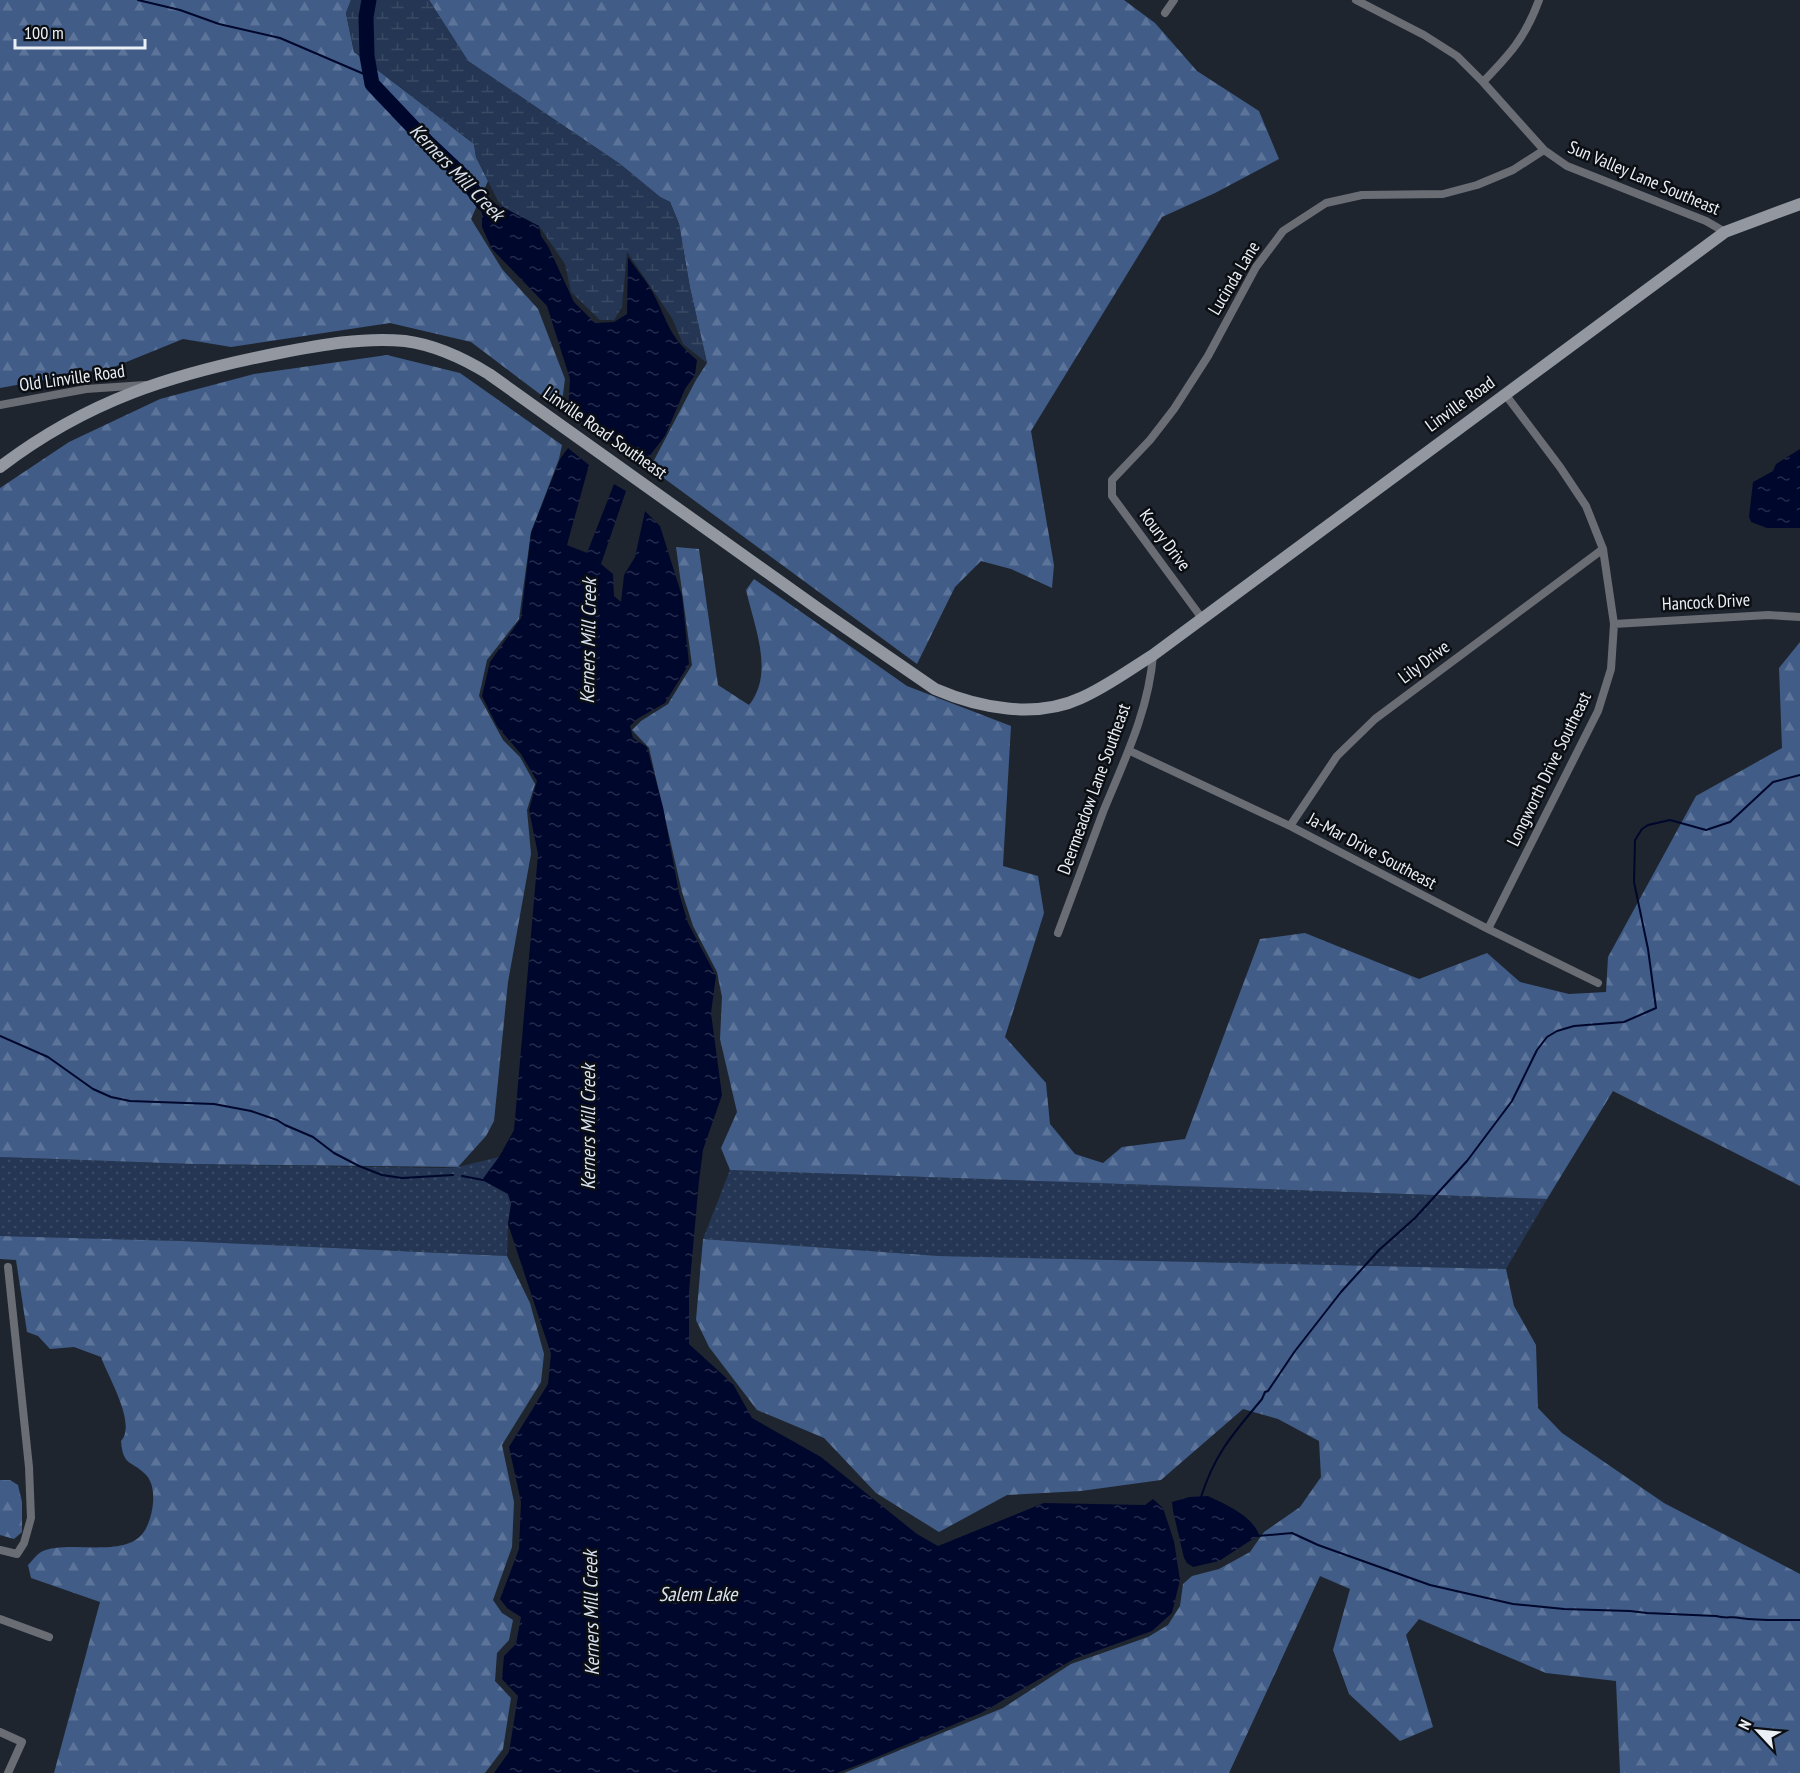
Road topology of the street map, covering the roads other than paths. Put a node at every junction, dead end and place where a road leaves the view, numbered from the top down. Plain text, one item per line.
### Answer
1 (1174, 0) edge
2 (1356, 0) edge
3 (1539, 0) edge
4 (1165, 13) dead end
5 (1483, 82) junction
6 (1544, 150) junction
7 (1800, 204) edge
8 (1725, 232) junction
9 (149, 385) junction
10 (1505, 394) junction
11 (0, 405) edge
12 (0, 467) edge
13 (1112, 480) joint
14 (1603, 549) junction
15 (1201, 617) junction
16 (1800, 617) edge
17 (1614, 624) junction
18 (1153, 655) junction
19 (1130, 751) junction
20 (1290, 826) junction
21 (1488, 929) junction
22 (1058, 933) dead end
23 (1598, 982) dead end
24 (8, 1268) dead end
25 (0, 1550) edge
26 (0, 1619) edge
27 (49, 1637) dead end
28 (0, 1732) edge
29 (8, 1773) edge

1 - 4 street
2 - 5 street, Sun Valley Lane Southeast
3 - 5 street
5 - 6 street, Sun Valley Lane Southeast
6 - 8 street, Sun Valley Lane Southeast
6 - 13 street, Lucinda Lane
7 - 8 main road, Linville Road
8 - 10 main road, Linville Road
9 - 11 street, Old Linville Road
9 - 12 main road, Linville Road Southeast
9 - 18 main road, Linville Road Southeast
10 - 14 street, Longworth Drive Southeast
10 - 15 main road, Linville Road
13 - 15 street, Koury Drive
14 - 17 street, Longworth Drive Southeast
14 - 20 street, Lily Drive
15 - 18 main road, Linville Road
16 - 17 street, Hancock Drive
17 - 21 street, Longworth Drive Southeast
18 - 19 street, Deermeadow Lane Southeast
19 - 20 street, Ja-Mar Drive Southeast
19 - 22 street, Deermeadow Lane Southeast
20 - 21 street, Ja-Mar Drive Southeast
21 - 23 street, Ja-Mar Drive Southeast
24 - 25 street
26 - 27 street
28 - 29 street

